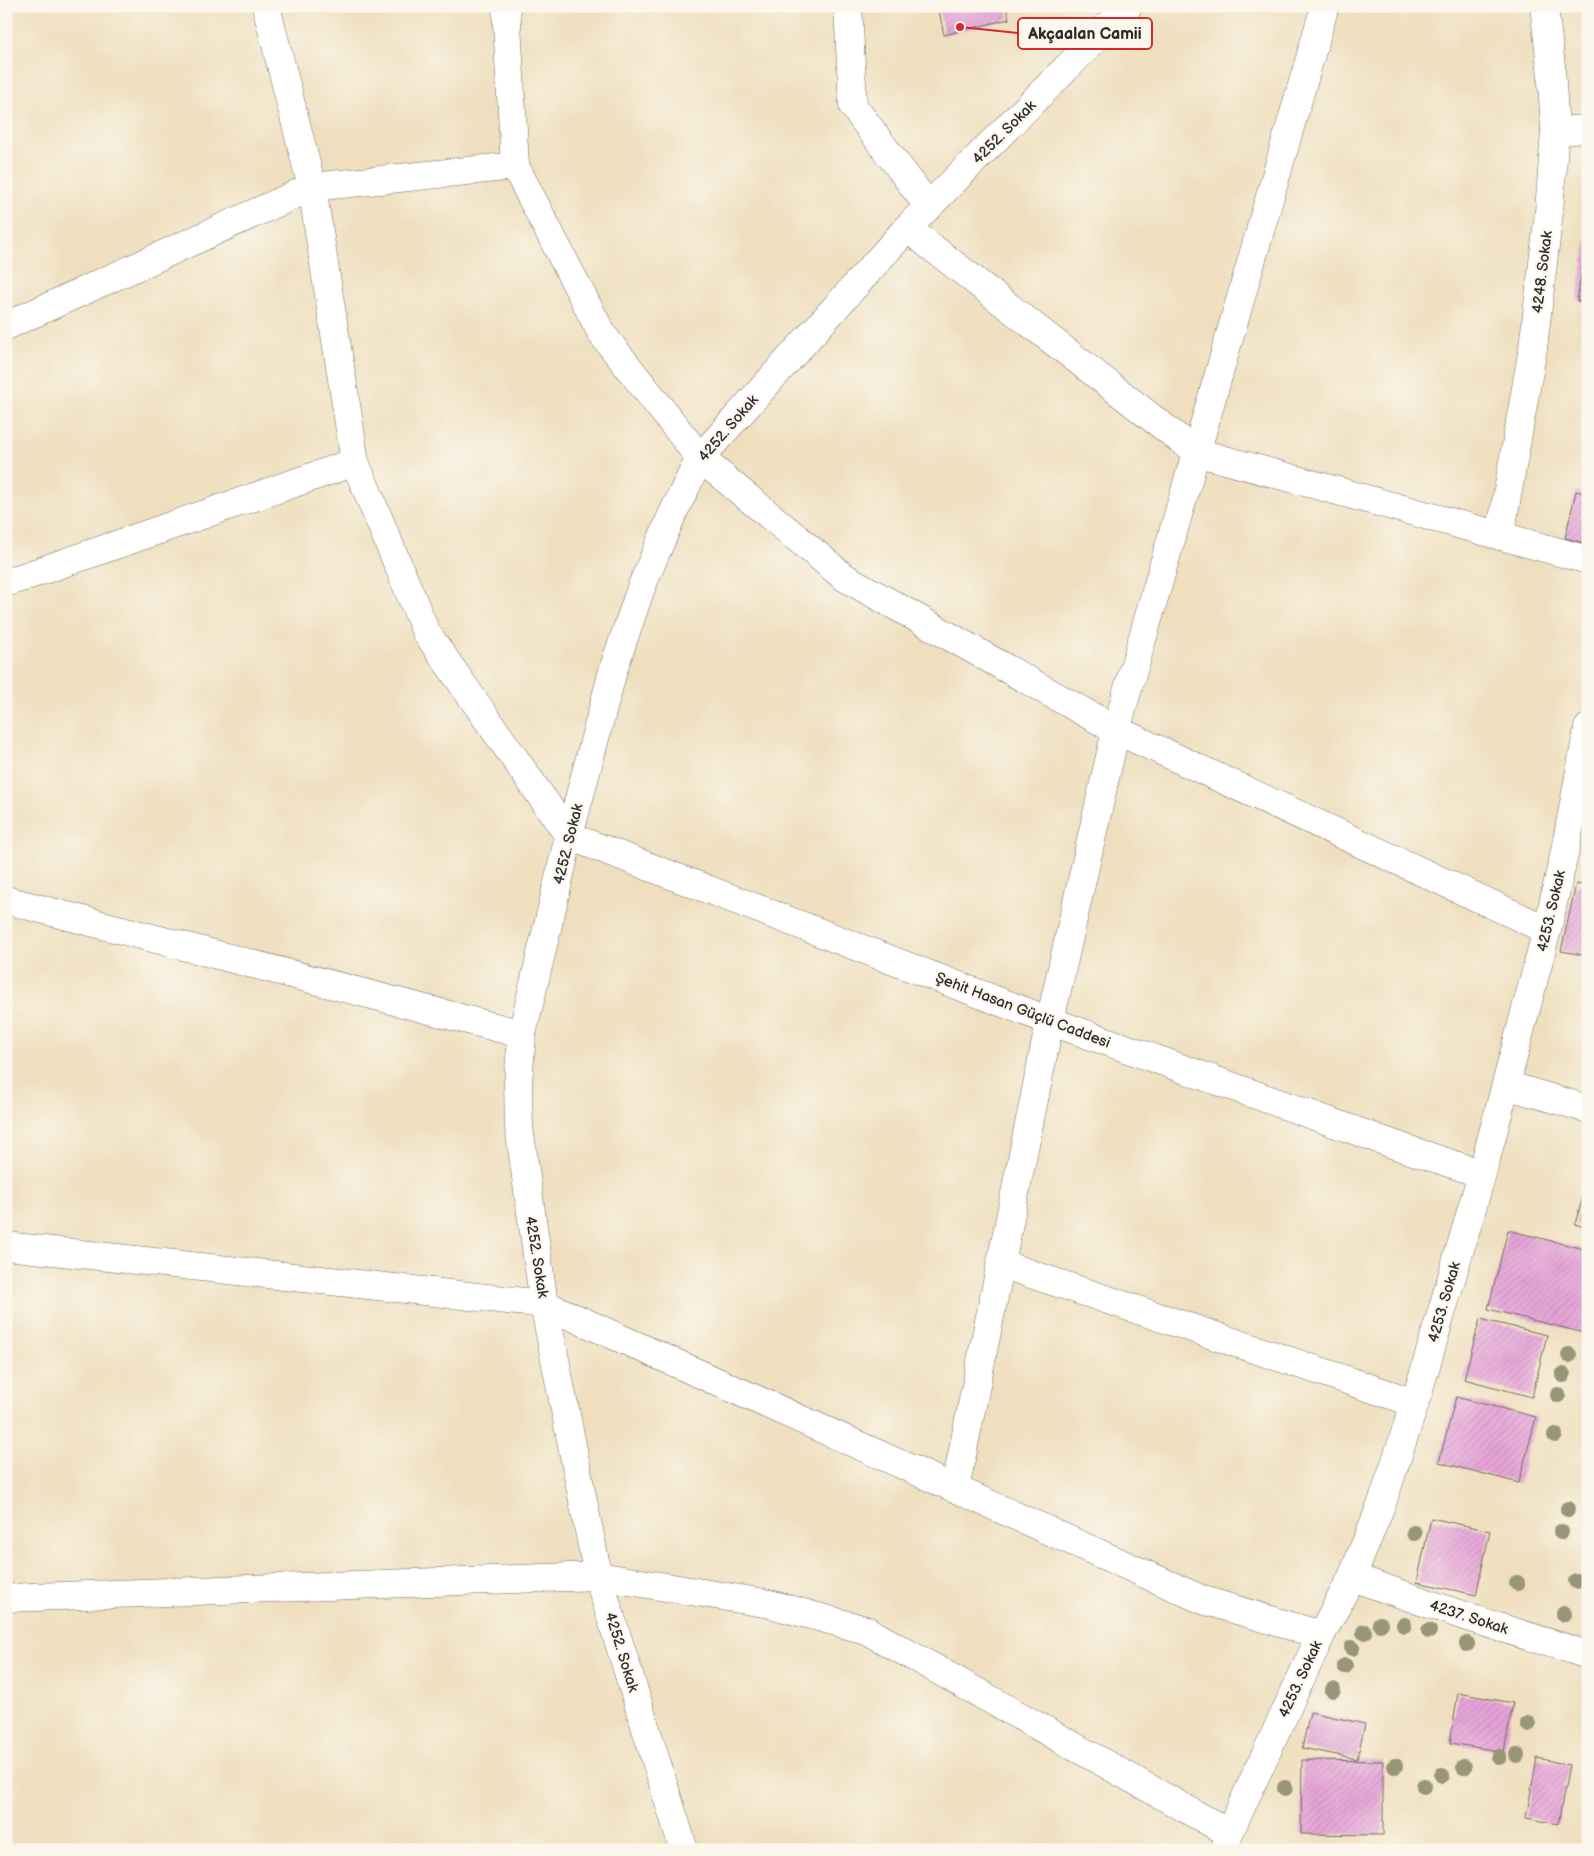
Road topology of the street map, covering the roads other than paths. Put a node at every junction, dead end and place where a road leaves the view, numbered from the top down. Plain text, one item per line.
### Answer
1 (266, 6) edge
2 (506, 6) edge
3 (848, 6) edge
4 (1128, 6) edge
5 (1325, 6) edge
6 (1544, 6) edge
7 (1588, 129) edge
8 (1555, 131) junction
9 (515, 166) junction
10 (312, 187) junction
11 (929, 207) junction
12 (907, 228) junction
13 (6, 326) edge
14 (1196, 452) junction
15 (700, 458) junction
16 (355, 462) junction
17 (1500, 536) junction
18 (1588, 560) edge
19 (6, 583) edge
20 (1588, 728) edge
21 (1116, 730) junction
22 (569, 836) junction
23 (6, 900) edge
24 (1547, 930) junction
25 (1050, 1021) junction
26 (522, 1034) junction
27 (1506, 1085) junction
28 (1588, 1109) edge
29 (1482, 1174) junction
30 (6, 1246) edge
31 (1001, 1264) junction
32 (544, 1304) junction
33 (1415, 1403) junction
34 (954, 1489) junction
35 (598, 1576) junction
36 (1352, 1577) junction
37 (6, 1598) edge
38 (1321, 1634) junction
39 (1588, 1655) edge
40 (1227, 1841) edge
41 (684, 1850) edge

1 - 10 street
2 - 9 street
3 - 11 street
4 - 11 street, 4252. Sokak
5 - 14 street
6 - 8 street, 4248. Sokak
7 - 8 street
8 - 17 street, 4248. Sokak
9 - 10 street
9 - 15 street
10 - 13 street
10 - 16 street
11 - 12 street, 4252. Sokak
12 - 14 street
12 - 15 street, 4252. Sokak
14 - 17 street
14 - 21 street
15 - 21 street
15 - 22 street, 4252. Sokak
16 - 19 street
16 - 22 street
17 - 18 street
20 - 24 street, 4253. Sokak
21 - 24 street
21 - 25 street
22 - 25 street, Şehit Hasan Güçlü Caddesi
22 - 26 street, 4252. Sokak
23 - 26 street
24 - 27 street, 4253. Sokak
25 - 29 street, Şehit Hasan Güçlü Caddesi
25 - 31 street
26 - 32 street, 4252. Sokak
27 - 28 street
27 - 29 street, 4253. Sokak
29 - 33 street, 4253. Sokak
30 - 32 street
31 - 33 street
31 - 34 street
32 - 34 street
32 - 35 street, 4252. Sokak
33 - 36 street, 4253. Sokak
34 - 38 street
35 - 37 street
35 - 40 street
35 - 41 street, 4252. Sokak
36 - 38 street, 4253. Sokak
36 - 39 street, 4237. Sokak
38 - 40 street, 4253. Sokak

